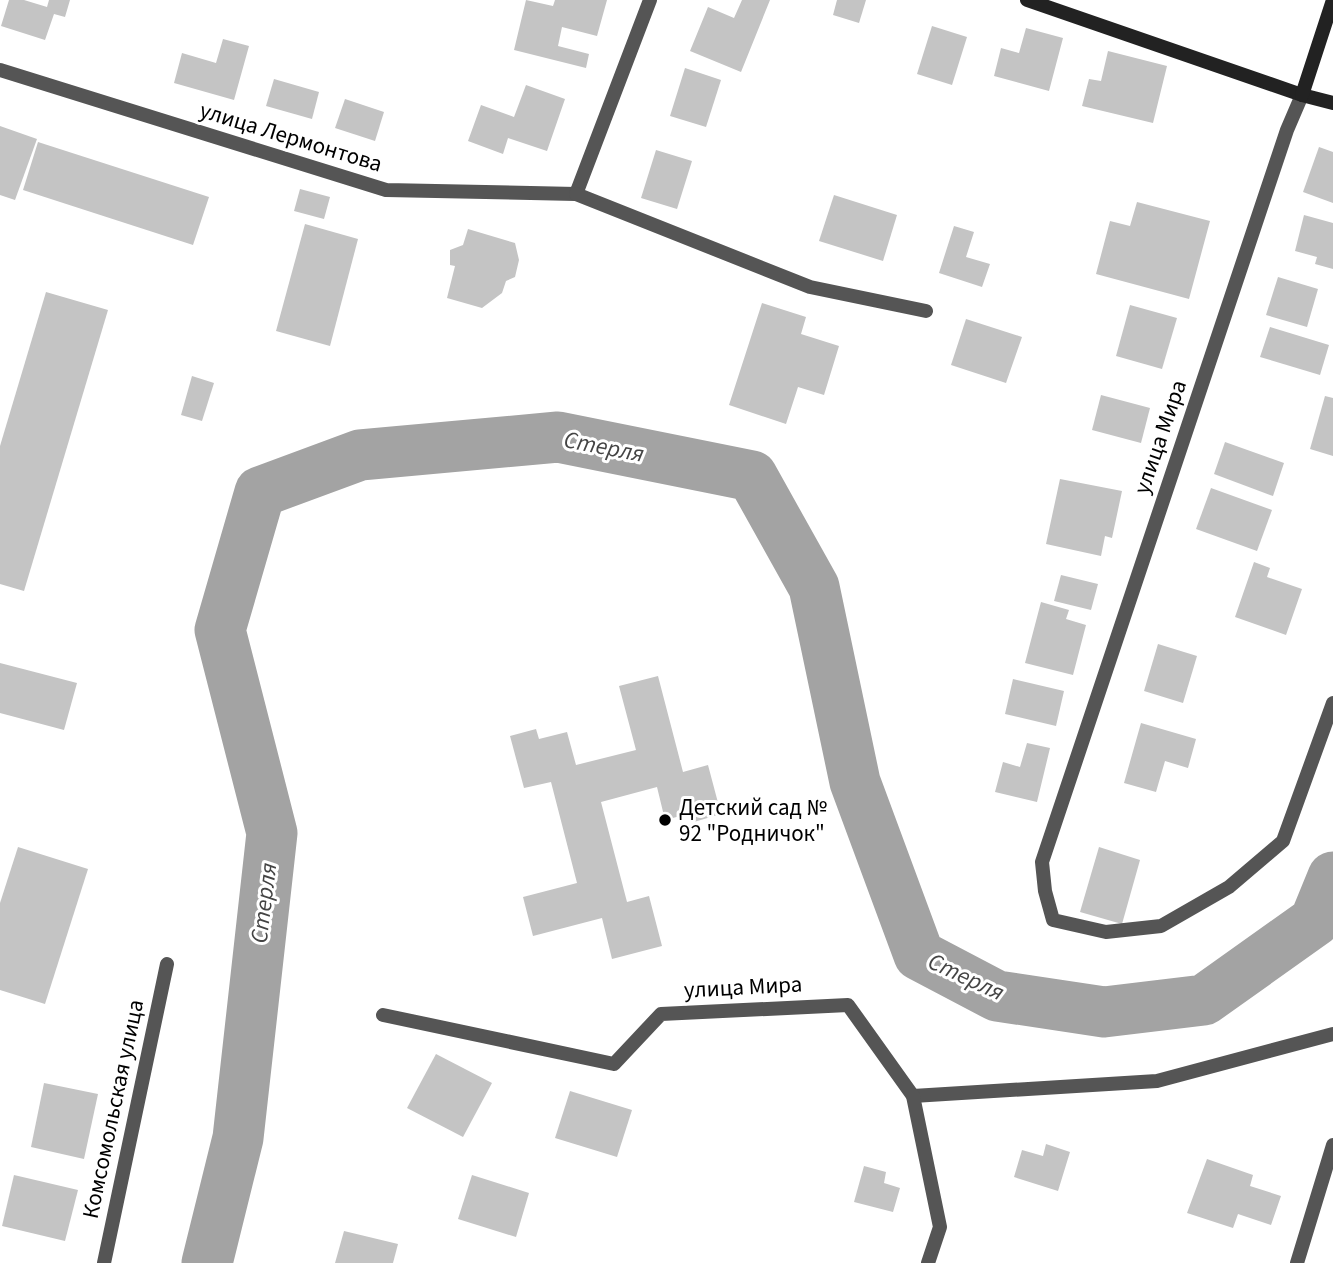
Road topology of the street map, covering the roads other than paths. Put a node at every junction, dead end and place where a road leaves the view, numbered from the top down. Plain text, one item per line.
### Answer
1 (650, 0) edge
2 (1027, 0) edge
3 (1333, 0) edge
4 (0, 70) edge
5 (1302, 95) junction
6 (1333, 103) edge
7 (576, 194) junction
8 (926, 311) dead end
9 (1333, 703) edge
10 (167, 964) dead end
11 (383, 1015) dead end
12 (1333, 1034) edge
13 (913, 1096) junction
14 (1333, 1145) edge
15 (104, 1263) edge
16 (928, 1263) edge
17 (1297, 1263) edge

1 - 7 street
2 - 5 main road
3 - 5 main road, улица Мира
4 - 7 street, улица Лермонтова
5 - 6 main road
5 - 9 street, улица Мира
7 - 8 street, улица Лермонтова
10 - 15 street, Комсомольская улица
11 - 13 street, улица Мира
12 - 13 street
13 - 16 street, улица Мира
14 - 17 street

